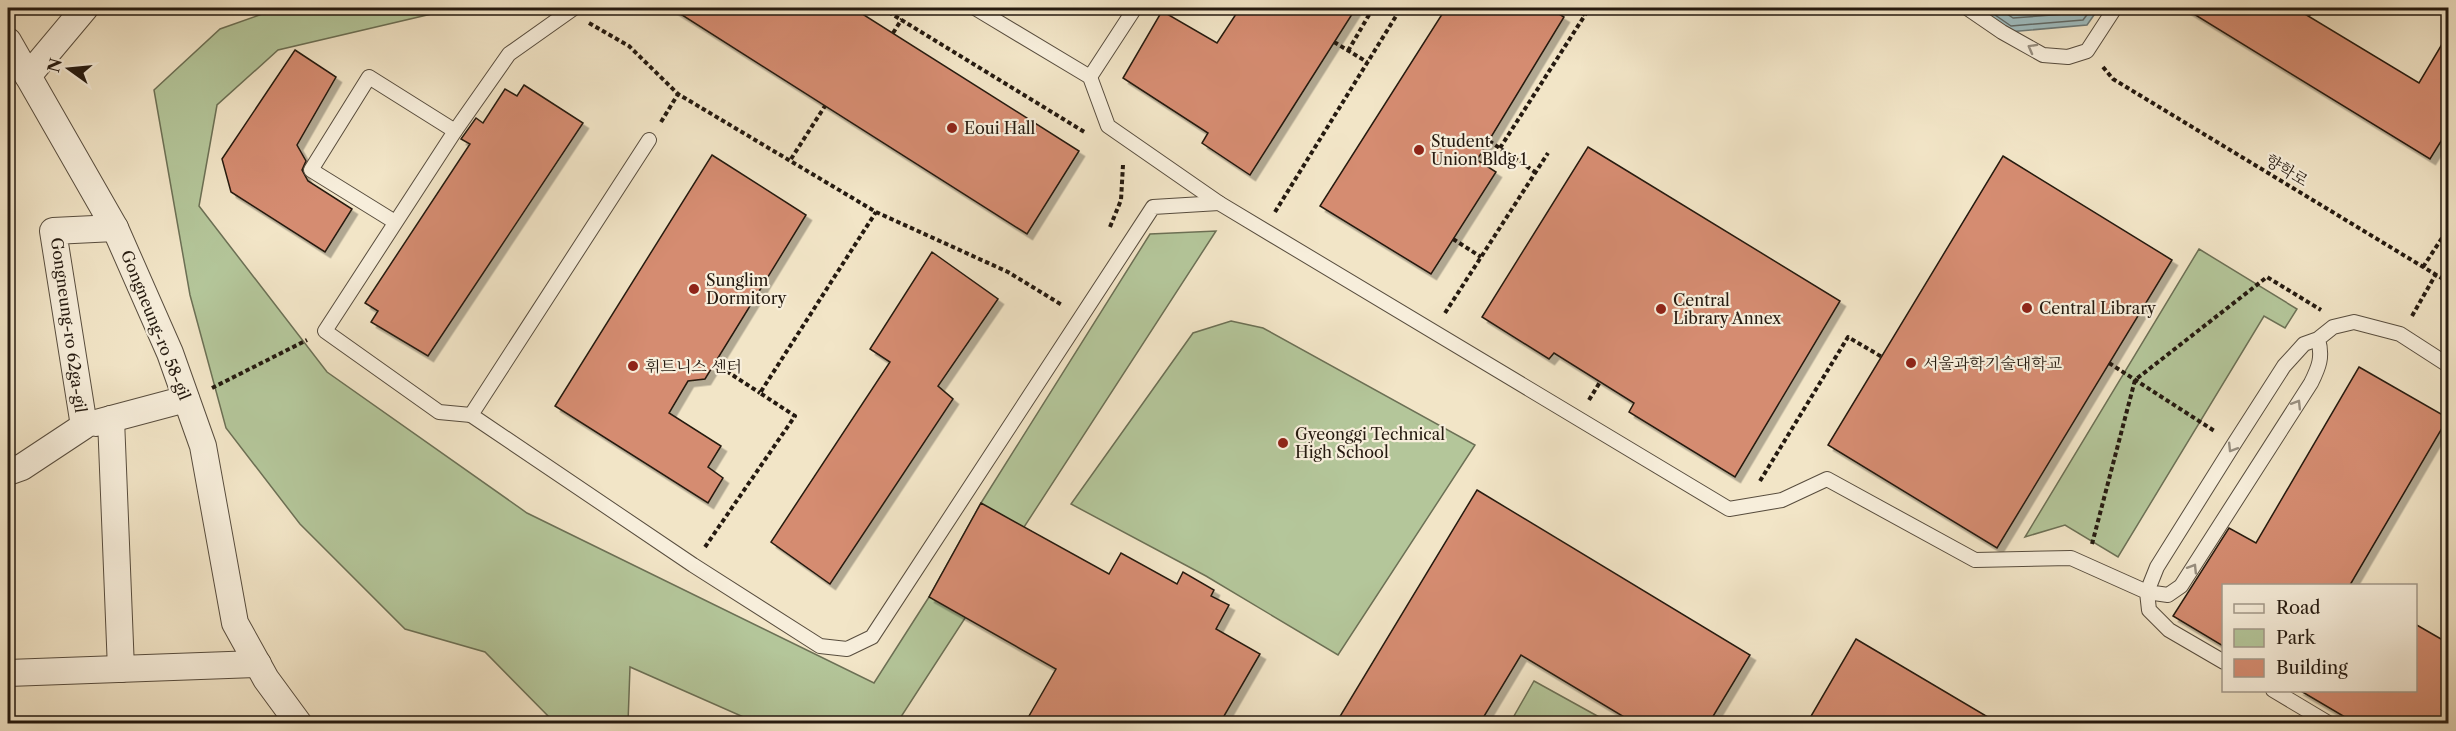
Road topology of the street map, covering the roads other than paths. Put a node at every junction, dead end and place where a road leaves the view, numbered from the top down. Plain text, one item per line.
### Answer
1 (86, 8) edge
2 (975, 8) edge
3 (1135, 8) edge
4 (1967, 8) edge
5 (2115, 8) edge
6 (572, 10) edge
7 (8, 41) edge
8 (28, 76) junction
9 (1089, 77) junction
10 (455, 131) junction
11 (649, 140) road end
12 (1219, 203) junction
13 (395, 222) junction
14 (115, 228) junction
15 (2318, 339) junction
16 (2448, 365) edge
17 (186, 399) junction
18 (471, 415) junction
19 (111, 419) junction
20 (84, 426) junction
21 (8, 472) edge
22 (2147, 592) junction
23 (2222, 661) edge
24 (258, 664) junction
25 (121, 669) junction
26 (8, 673) edge
27 (2276, 692) edge
28 (300, 723) edge
29 (2330, 723) edge

1 - 8 street
2 - 9 lane
3 - 9 lane
5 -> 4 lane
6 - 10 lane
7 - 8 street, Gongneung-ro 58-gil
8 - 14 street, Gongneung-ro 58-gil
9 - 12 lane
10 - 13 lane
10 - 13 lane
11 - 18 lane
12 - 18 lane
12 - 22 lane
13 - 18 lane
14 - 17 street, Gongneung-ro 58-gil
14 - 20 street, Gongneung-ro 62ga-gil
15 - 16 lane
15 -> 22 lane
22 -> 15 lane
17 - 19 street
17 - 24 street, Gongneung-ro 58-gil
19 - 20 street
19 - 25 street
20 - 21 street, Gongneung-ro 62ga-gil
22 - 23 lane
24 - 25 street
24 - 28 street, Gongneung-ro 58-gil
25 - 26 street
27 - 29 lane

